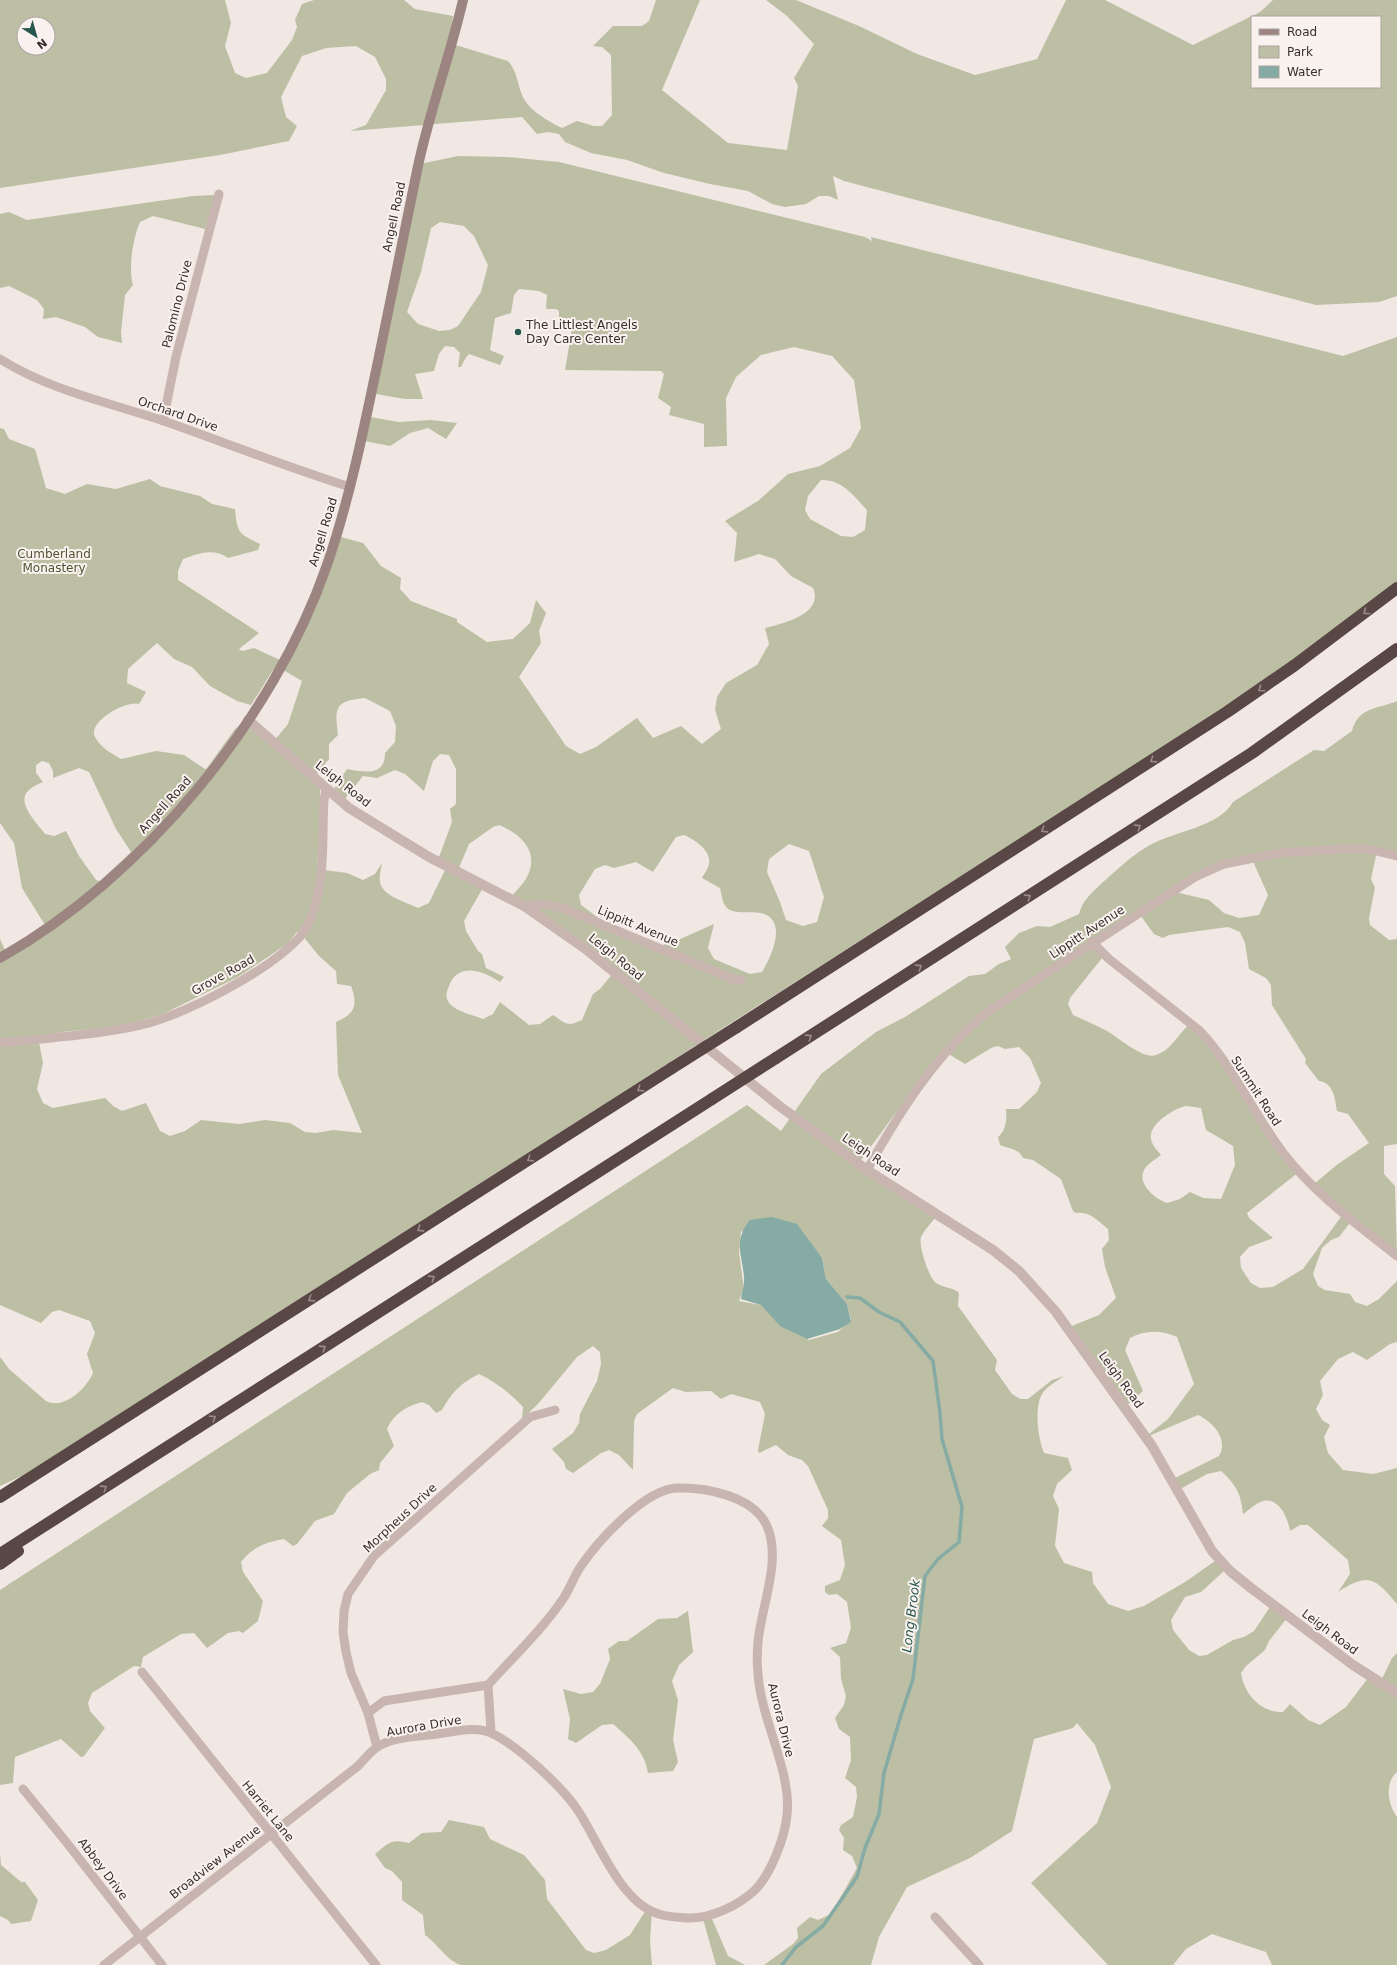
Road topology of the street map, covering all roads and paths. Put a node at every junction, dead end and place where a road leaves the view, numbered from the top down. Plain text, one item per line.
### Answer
1 (463, 0) edge
2 (219, 194) dead end
3 (0, 359) edge
4 (163, 421) junction
5 (350, 487) junction
6 (1397, 588) edge
7 (1397, 649) edge
8 (248, 720) junction
9 (326, 790) junction
10 (1397, 856) edge
11 (524, 906) junction
12 (1092, 942) junction
13 (0, 958) edge
14 (741, 980) dead end
15 (0, 1043) edge
16 (867, 1170) junction
17 (1397, 1256) edge
18 (555, 1410) dead end
19 (90, 1496) junction
20 (0, 1497) edge
21 (0, 1554) edge
22 (0, 1564) edge
23 (142, 1672) dead end
24 (488, 1685) junction
25 (1397, 1693) edge
26 (368, 1713) junction
27 (491, 1732) junction
28 (377, 1747) junction
29 (23, 1789) dead end
30 (271, 1833) junction
31 (935, 1917) dead end
32 (140, 1937) junction
33 (104, 1965) edge
34 (162, 1965) edge
35 (376, 1965) edge
36 (979, 1965) edge

1 - 5 main road, Angell Road
2 - 4 street, Palomino Drive
3 - 4 street, Orchard Drive
4 - 5 street, Orchard Drive
5 - 8 main road, Angell Road
6 -> 20 highway, bridge
19 -> 7 highway, bridge
8 - 9 street, Leigh Road
8 - 13 main road, Angell Road
9 - 11 street, Leigh Road
9 - 15 street, Grove Road
10 - 12 street, Lippitt Avenue
11 - 14 street, Lippitt Avenue
11 - 16 street, Leigh Road
12 - 16 street, Lippitt Avenue
12 - 17 street, Summit Road
16 - 25 street, Leigh Road
18 - 26 street, Morpheus Drive
19 - 21 highway
19 - 22 highway
23 - 30 street, Harriet Lane
24 - 26 street
24 - 27 street
24 - 27 street, Aurora Drive
26 - 28 street, Aurora Drive
27 - 28 street, Aurora Drive
28 - 30 street, Broadview Avenue
29 - 32 street, Abbey Drive
30 - 32 street, Broadview Avenue
30 - 35 street, Harriet Lane
31 - 36 street
32 - 33 street, Broadview Avenue
32 - 34 street, Abbey Drive

